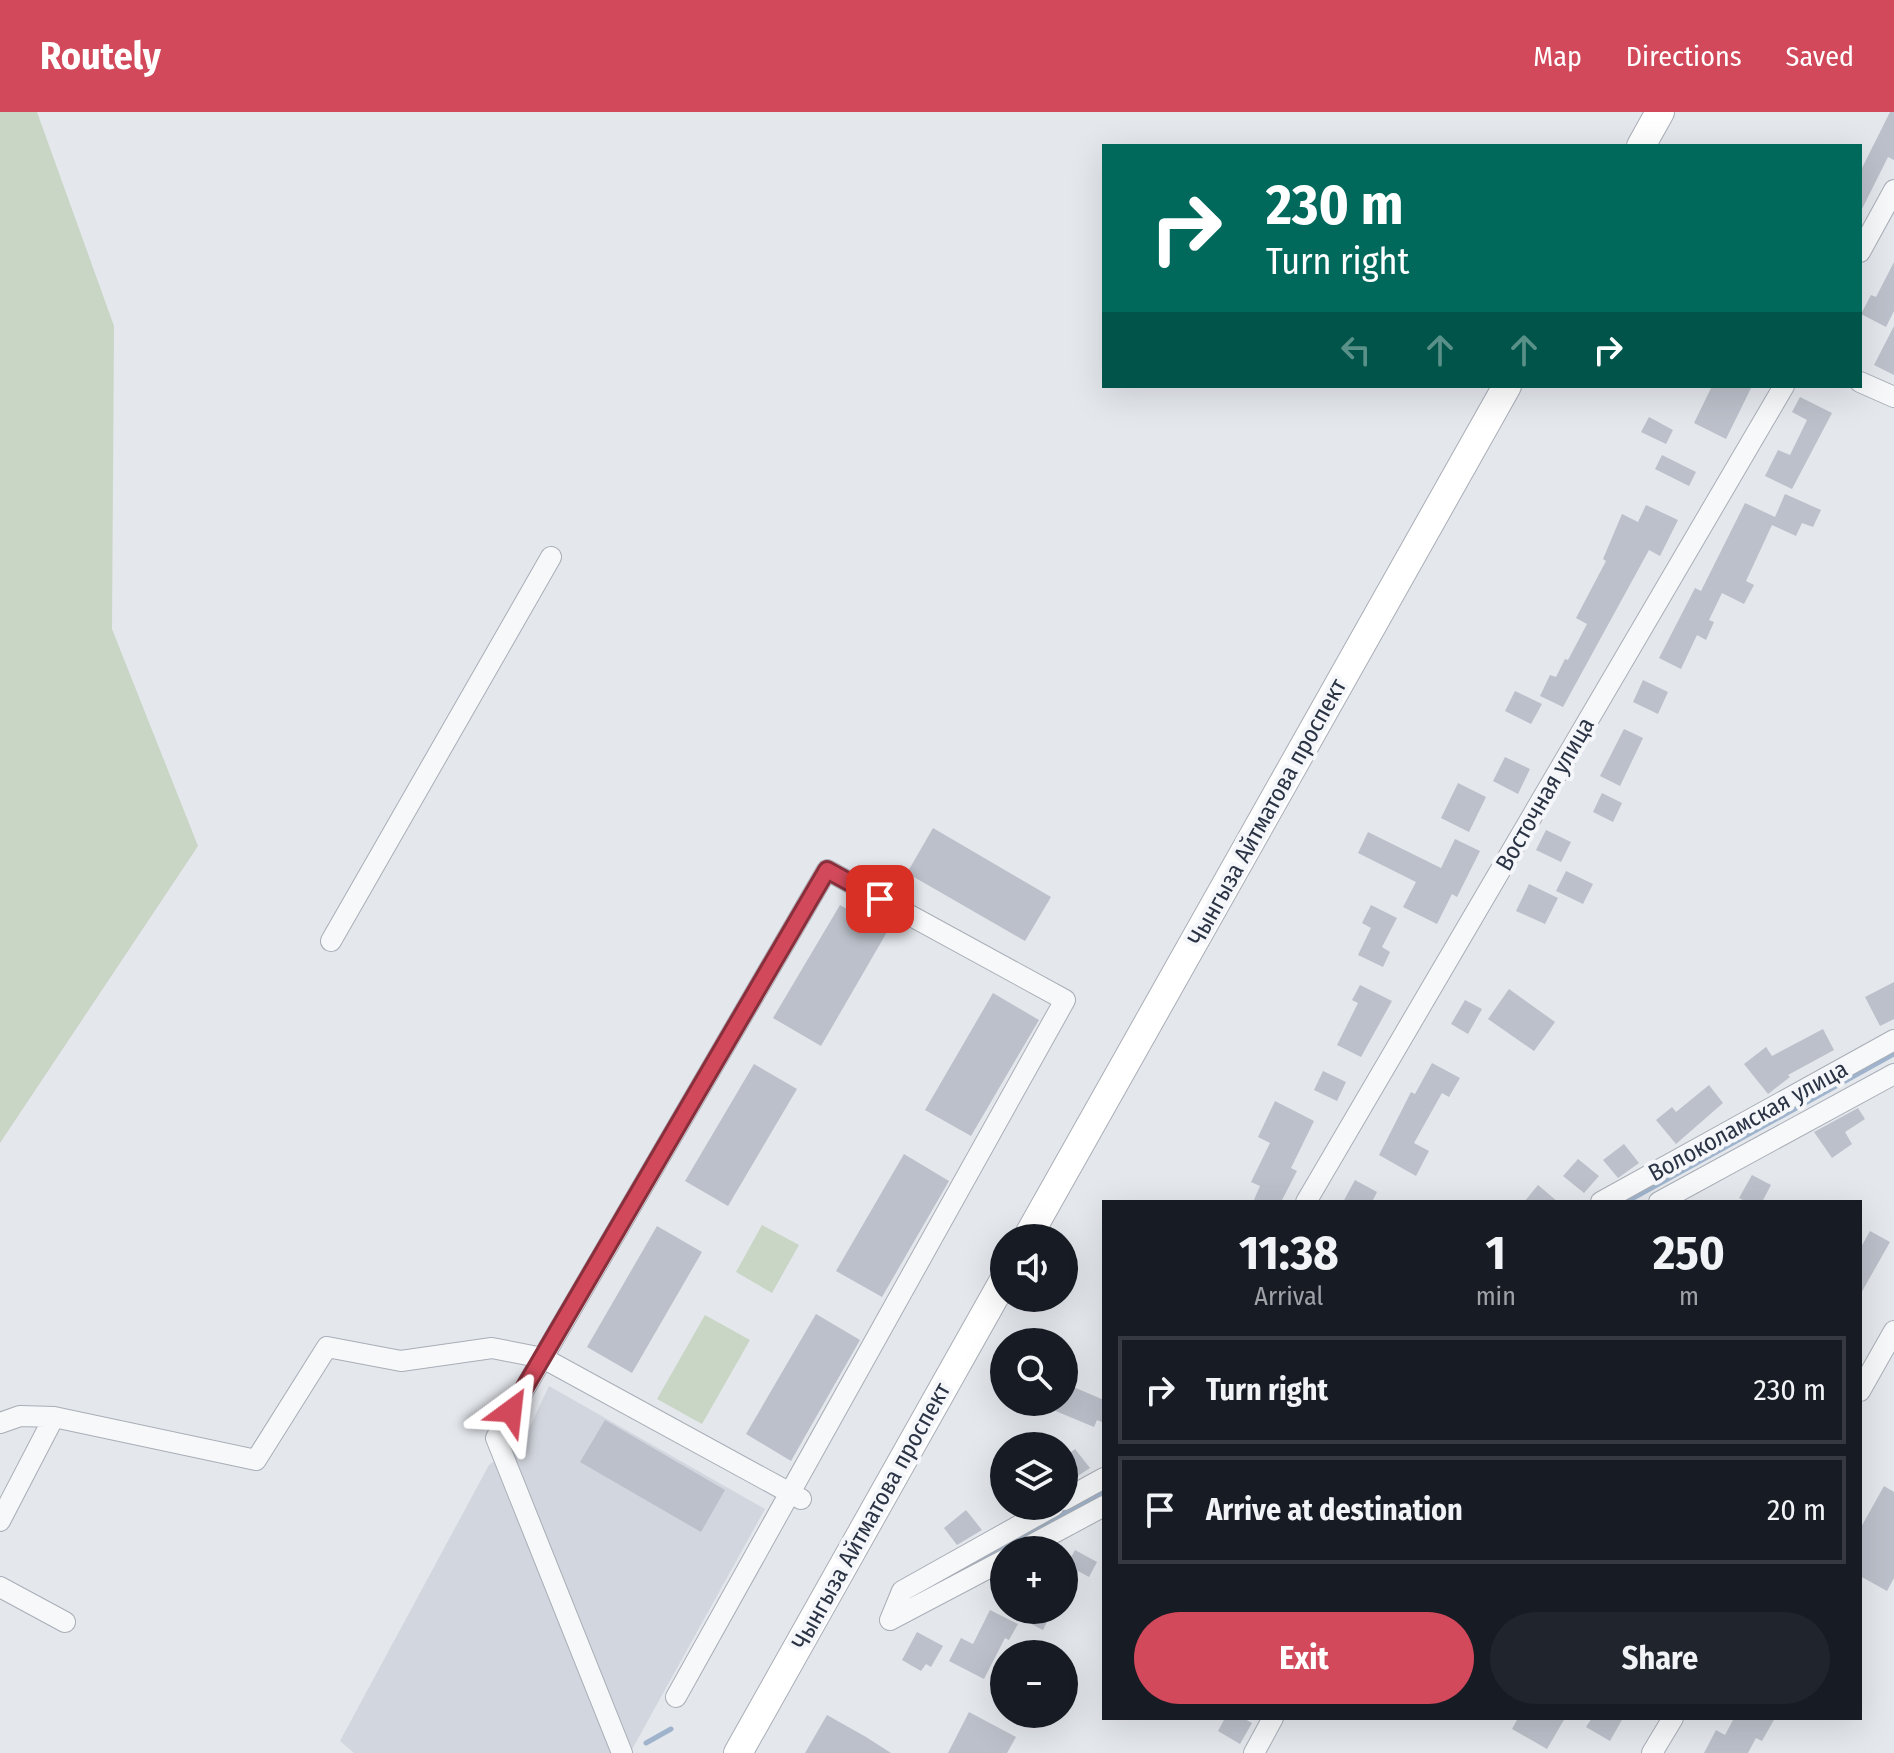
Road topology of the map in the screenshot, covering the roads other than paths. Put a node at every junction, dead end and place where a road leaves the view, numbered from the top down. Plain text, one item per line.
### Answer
1 (1660, 112) edge
2 (1642, 144) edge
3 (1894, 190) edge
4 (1862, 248) edge
5 (1862, 383) edge
6 (1506, 388) edge
7 (1783, 388) edge
8 (1894, 397) edge
9 (551, 557) dead end
10 (331, 941) dead end
11 (1894, 1040) edge
12 (1894, 1074) edge
13 (1307, 1200) edge
14 (1605, 1200) edge
15 (1663, 1200) edge
16 (1035, 1224) edge
17 (990, 1305) edge
18 (1894, 1331) edge
19 (543, 1358) junction
20 (1862, 1387) edge
21 (54, 1417) junction
22 (0, 1423) edge
23 (1102, 1479) edge
24 (1078, 1492) edge
25 (795, 1496) junction
26 (1102, 1507) edge
27 (1029, 1520) edge
28 (0, 1521) edge
29 (1000, 1536) edge
30 (1048, 1536) edge
31 (990, 1542) edge
32 (990, 1566) edge
33 (0, 1587) edge
34 (65, 1622) dead end
35 (676, 1697) dead end
36 (1272, 1720) edge
37 (1672, 1720) edge
38 (622, 1753) edge
39 (738, 1753) edge
40 (1254, 1753) edge
41 (1652, 1753) edge

1 - 2 main road
3 - 4 street
5 - 8 street
6 - 16 main road, Чынгыза Айтматова проспект
7 - 13 street, Восточная улица
9 - 10 street
11 - 14 street, Волоколамская улица
12 - 15 street
17 - 39 main road, Чынгыза Айтматова проспект
18 - 20 street
19 - 21 street
19 - 25 street
19 - 25 street
19 - 38 street
21 - 22 street
21 - 28 street
23 - 24 street
25 - 35 street
26 - 30 street
27 - 29 street
31 - 32 street
33 - 34 street
36 - 40 street
37 - 41 street

